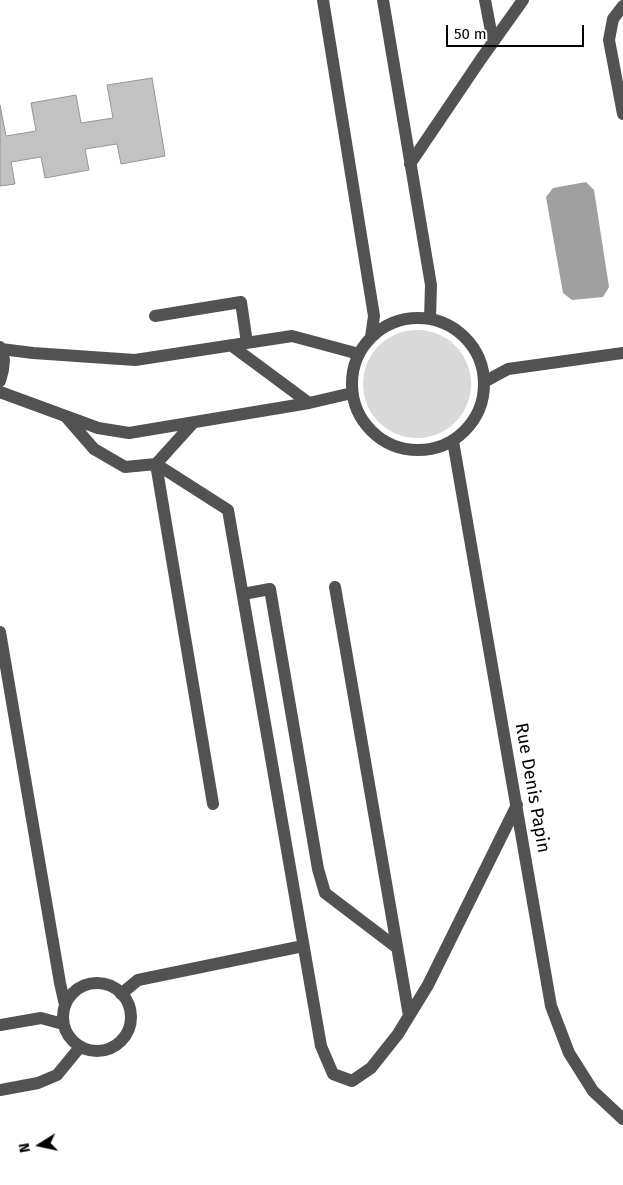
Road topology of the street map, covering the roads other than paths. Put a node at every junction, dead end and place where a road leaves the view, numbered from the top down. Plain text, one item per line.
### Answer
1 (323, 0) edge
2 (383, 0) edge
3 (485, 0) edge
4 (523, 0) edge
5 (623, 6) edge
6 (493, 42) junction
7 (623, 114) edge
8 (410, 164) junction
9 (156, 316) dead end
10 (430, 319) junction
11 (371, 337) junction
12 (247, 343) junction
13 (232, 346) junction
14 (1, 348) edge
15 (623, 352) edge
16 (359, 354) junction
17 (0, 381) edge
18 (484, 382) junction
19 (0, 392) edge
20 (352, 393) junction
21 (309, 403) junction
22 (67, 418) junction
23 (194, 422) junction
24 (452, 441) junction
25 (156, 464) junction
26 (335, 587) dead end
27 (243, 594) junction
28 (0, 632) edge
29 (213, 804) dead end
30 (517, 805) junction
31 (303, 946) junction
32 (396, 947) junction
33 (121, 994) junction
34 (66, 1005) junction
35 (409, 1016) junction
36 (64, 1024) junction
37 (0, 1025) edge
38 (80, 1047) junction
39 (0, 1090) edge
40 (623, 1119) edge

1 - 11 street
2 - 8 street
3 - 6 street
4 - 6 street
5 - 7 street
6 - 8 street
8 - 10 street
9 - 12 street
10 - 11 street
10 - 18 street
11 - 16 street
12 - 13 street
12 - 16 street
13 - 14 street
13 - 21 street
14 - 17 street
15 - 18 street
16 - 20 street
18 - 24 street
19 - 22 street
20 - 21 street
20 - 24 street
21 - 23 street
22 - 23 street
22 - 25 street
23 - 25 street
24 - 30 street, Rue Denis Papin
25 - 27 street
25 - 29 street
26 - 32 street
27 - 31 street
27 - 32 street
28 - 34 street
30 - 35 street
30 - 40 street, Rue Denis Papin
31 - 33 street
31 - 35 street
32 - 35 street
33 - 34 street
33 - 38 street
34 - 36 street
36 - 37 street
36 - 38 street
38 - 39 street

